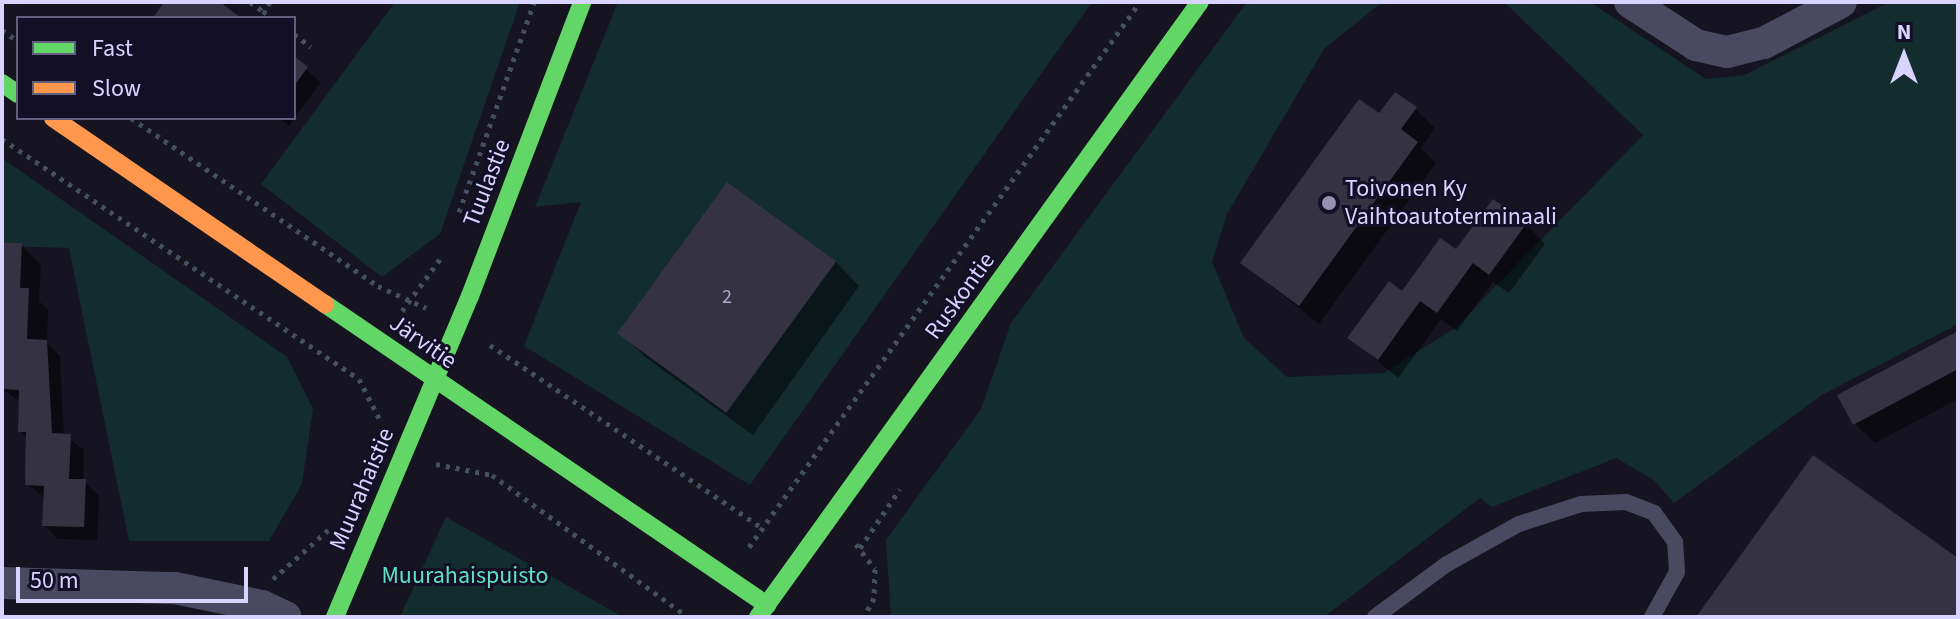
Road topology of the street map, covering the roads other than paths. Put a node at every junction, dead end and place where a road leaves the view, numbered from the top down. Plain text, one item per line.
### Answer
1 (582, 2) edge
2 (1200, 2) edge
3 (1630, 2) edge
4 (1841, 2) edge
5 (56, 120) edge
6 (435, 380) junction
7 (2, 583) edge
8 (274, 612) edge
9 (771, 613) edge
10 (335, 617) edge
11 (1375, 617) edge
12 (1652, 617) edge

1 - 6 street, Tuulastie
2 - 9 street, Ruskontie
3 - 4 street
5 - 6 street, Järvitie
6 - 9 street, Järvitie
6 - 10 street, Muurahaistie
7 - 8 street
11 - 12 lane

